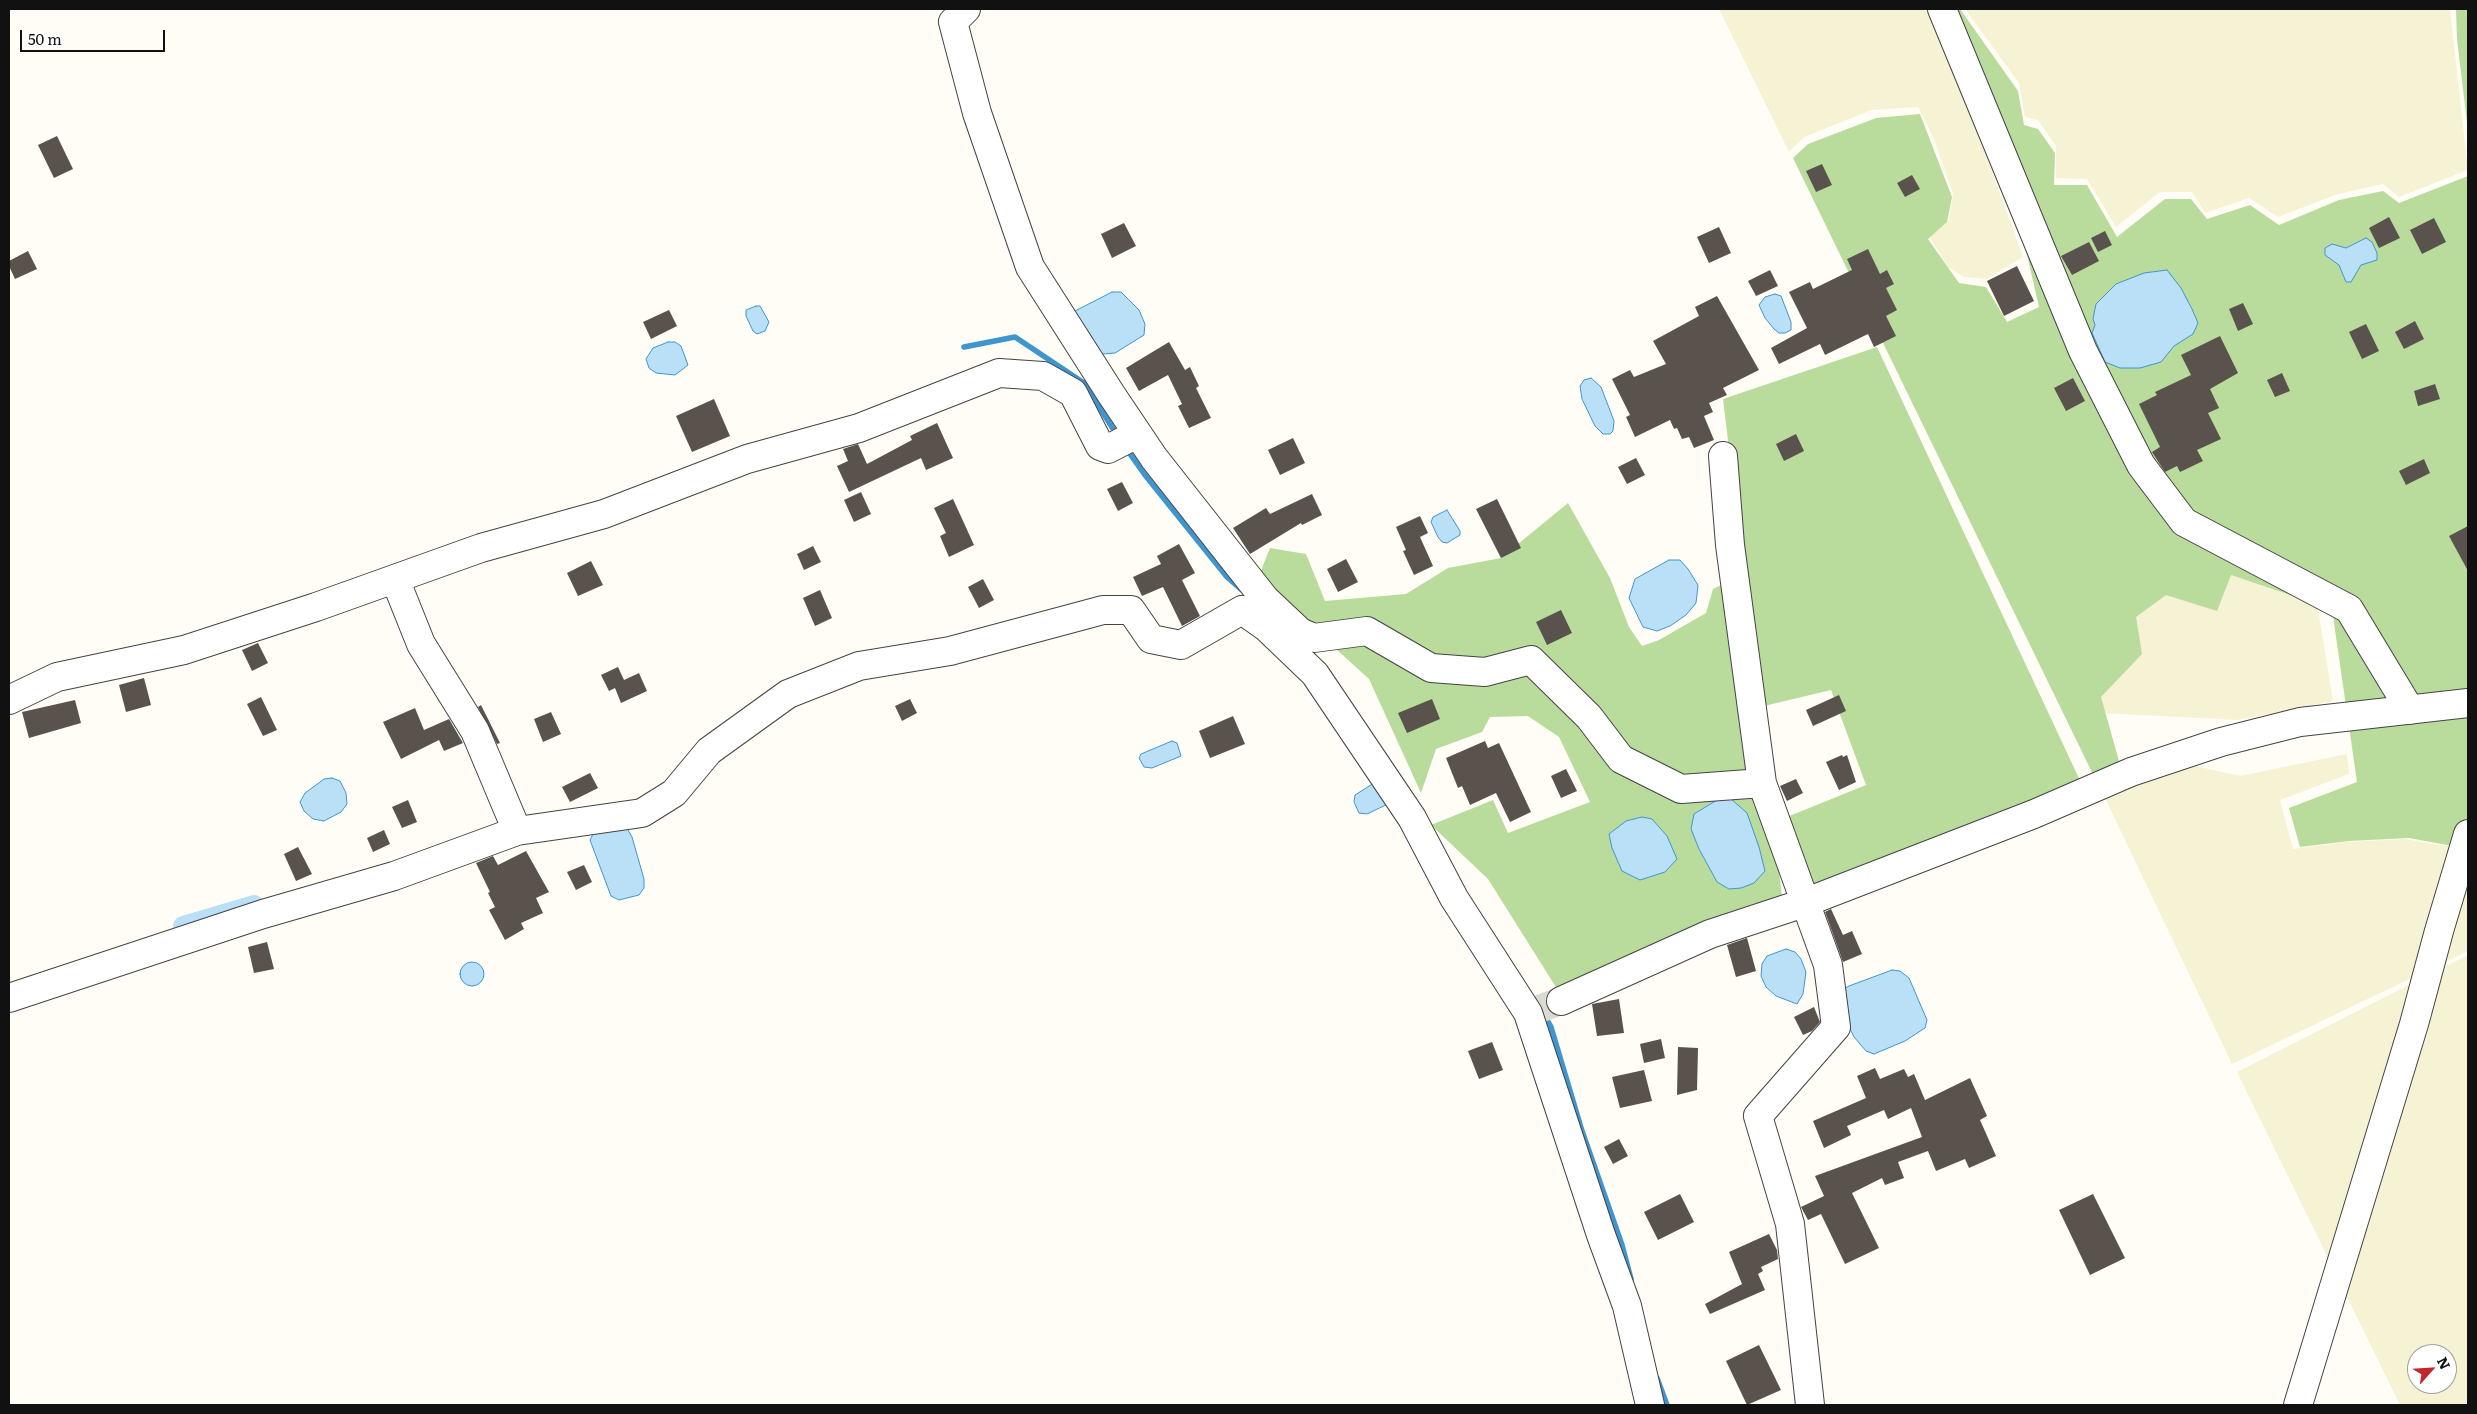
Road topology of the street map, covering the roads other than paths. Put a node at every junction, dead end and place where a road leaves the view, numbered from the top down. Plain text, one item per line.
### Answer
1 (966, 9) edge
2 (1942, 9) edge
3 (1137, 434) junction
4 (1724, 456) dead end
5 (395, 579) junction
6 (9, 700) edge
7 (2468, 703) edge
8 (2410, 710) junction
9 (1762, 783) junction
10 (517, 831) junction
11 (2468, 834) edge
12 (1804, 903) junction
13 (9, 998) edge
14 (1562, 1000) tunnel mouth
15 (1650, 1405) edge
16 (1810, 1405) edge
17 (2298, 1405) edge

1 - 3 street
2 - 8 street
3 - 5 street
3 - 9 street
4 - 9 street
5 - 6 street
5 - 10 street
7 - 8 street
8 - 12 street
9 - 12 street
10 - 13 street
10 - 15 street
11 - 17 street
12 - 14 street
12 - 16 street

